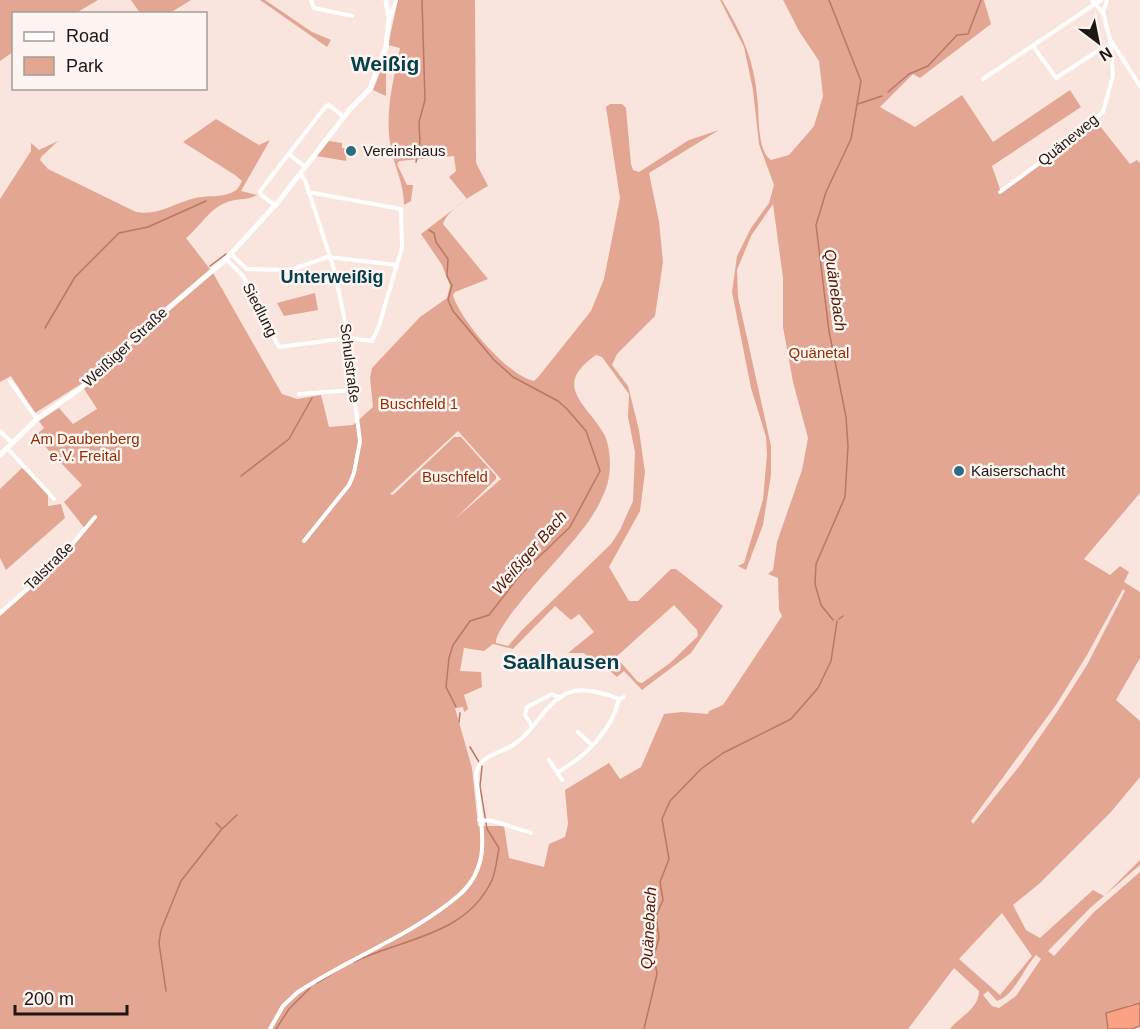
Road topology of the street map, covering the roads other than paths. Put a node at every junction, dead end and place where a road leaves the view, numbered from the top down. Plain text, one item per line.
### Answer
1 (312, 0) edge
2 (386, 0) edge
3 (396, 0) edge
4 (1101, 0) edge
5 (1107, 0) edge
6 (1094, 2) edge
7 (1103, 13) junction
8 (352, 16) dead end
9 (389, 19) junction
10 (1110, 39) junction
11 (1033, 46) junction
12 (1109, 48) junction
13 (983, 79) dead end
14 (1140, 86) edge
15 (344, 117) junction
16 (289, 154) junction
17 (306, 167) junction
18 (300, 174) junction
19 (308, 192) junction
20 (1000, 192) dead end
21 (275, 205) junction
22 (231, 254) junction
23 (330, 258) junction
24 (226, 259) junction
25 (396, 265) junction
26 (246, 269) junction
27 (242, 274) junction
28 (349, 338) junction
29 (10, 381) dead end
30 (353, 390) junction
31 (300, 394) dead end
32 (37, 419) junction
33 (0, 431) edge
34 (12, 443) junction
35 (7, 448) junction
36 (0, 455) edge
37 (54, 499) dead end
38 (95, 517) dead end
39 (304, 541) dead end
40 (0, 613) edge
41 (560, 698) junction
42 (532, 726) junction
43 (578, 732) dead end
44 (592, 745) junction
45 (549, 760) dead end
46 (558, 772) junction
47 (562, 780) dead end
48 (483, 820) junction
49 (531, 833) dead end
50 (270, 1029) edge

1 - 8 street
2 - 9 street, Weißiger Straße
3 - 9 street
4 - 6 street
5 - 7 street
6 - 7 street
6 - 11 street
7 - 10 street
9 - 15 street, Weißiger Straße
10 - 12 street, Quäneweg
10 - 14 street
11 - 12 street
11 - 13 street
12 - 20 street, Quäneweg
15 - 16 street
15 - 17 street, Weißiger Straße
16 - 17 street
16 - 21 street
17 - 18 street, Weißiger Straße
18 - 19 street, Schulstraße
18 - 21 street, Weißiger Straße
19 - 23 street, Schulstraße
19 - 25 street
21 - 22 street, Weißiger Straße
22 - 24 street, Weißiger Straße
22 - 26 street, Siedlung
23 - 25 street
23 - 26 street
23 - 28 street, Schulstraße
24 - 27 street, Siedlung
24 - 32 street, Weißiger Straße
25 - 28 street
26 - 27 street, Siedlung
27 - 28 street, Siedlung
28 - 30 street, Schulstraße
29 - 32 street
30 - 31 street
30 - 39 street, Schulstraße
32 - 34 street, Weißiger Straße
33 - 34 street
34 - 35 street, Weißiger Straße
35 - 36 street, Weißiger Straße
35 - 37 street
38 - 40 street, Talstraße
41 - 42 street
41 - 42 street
41 - 44 street
42 - 48 street
43 - 44 street
44 - 46 street
45 - 46 street
46 - 47 street
48 - 49 street
48 - 50 street

